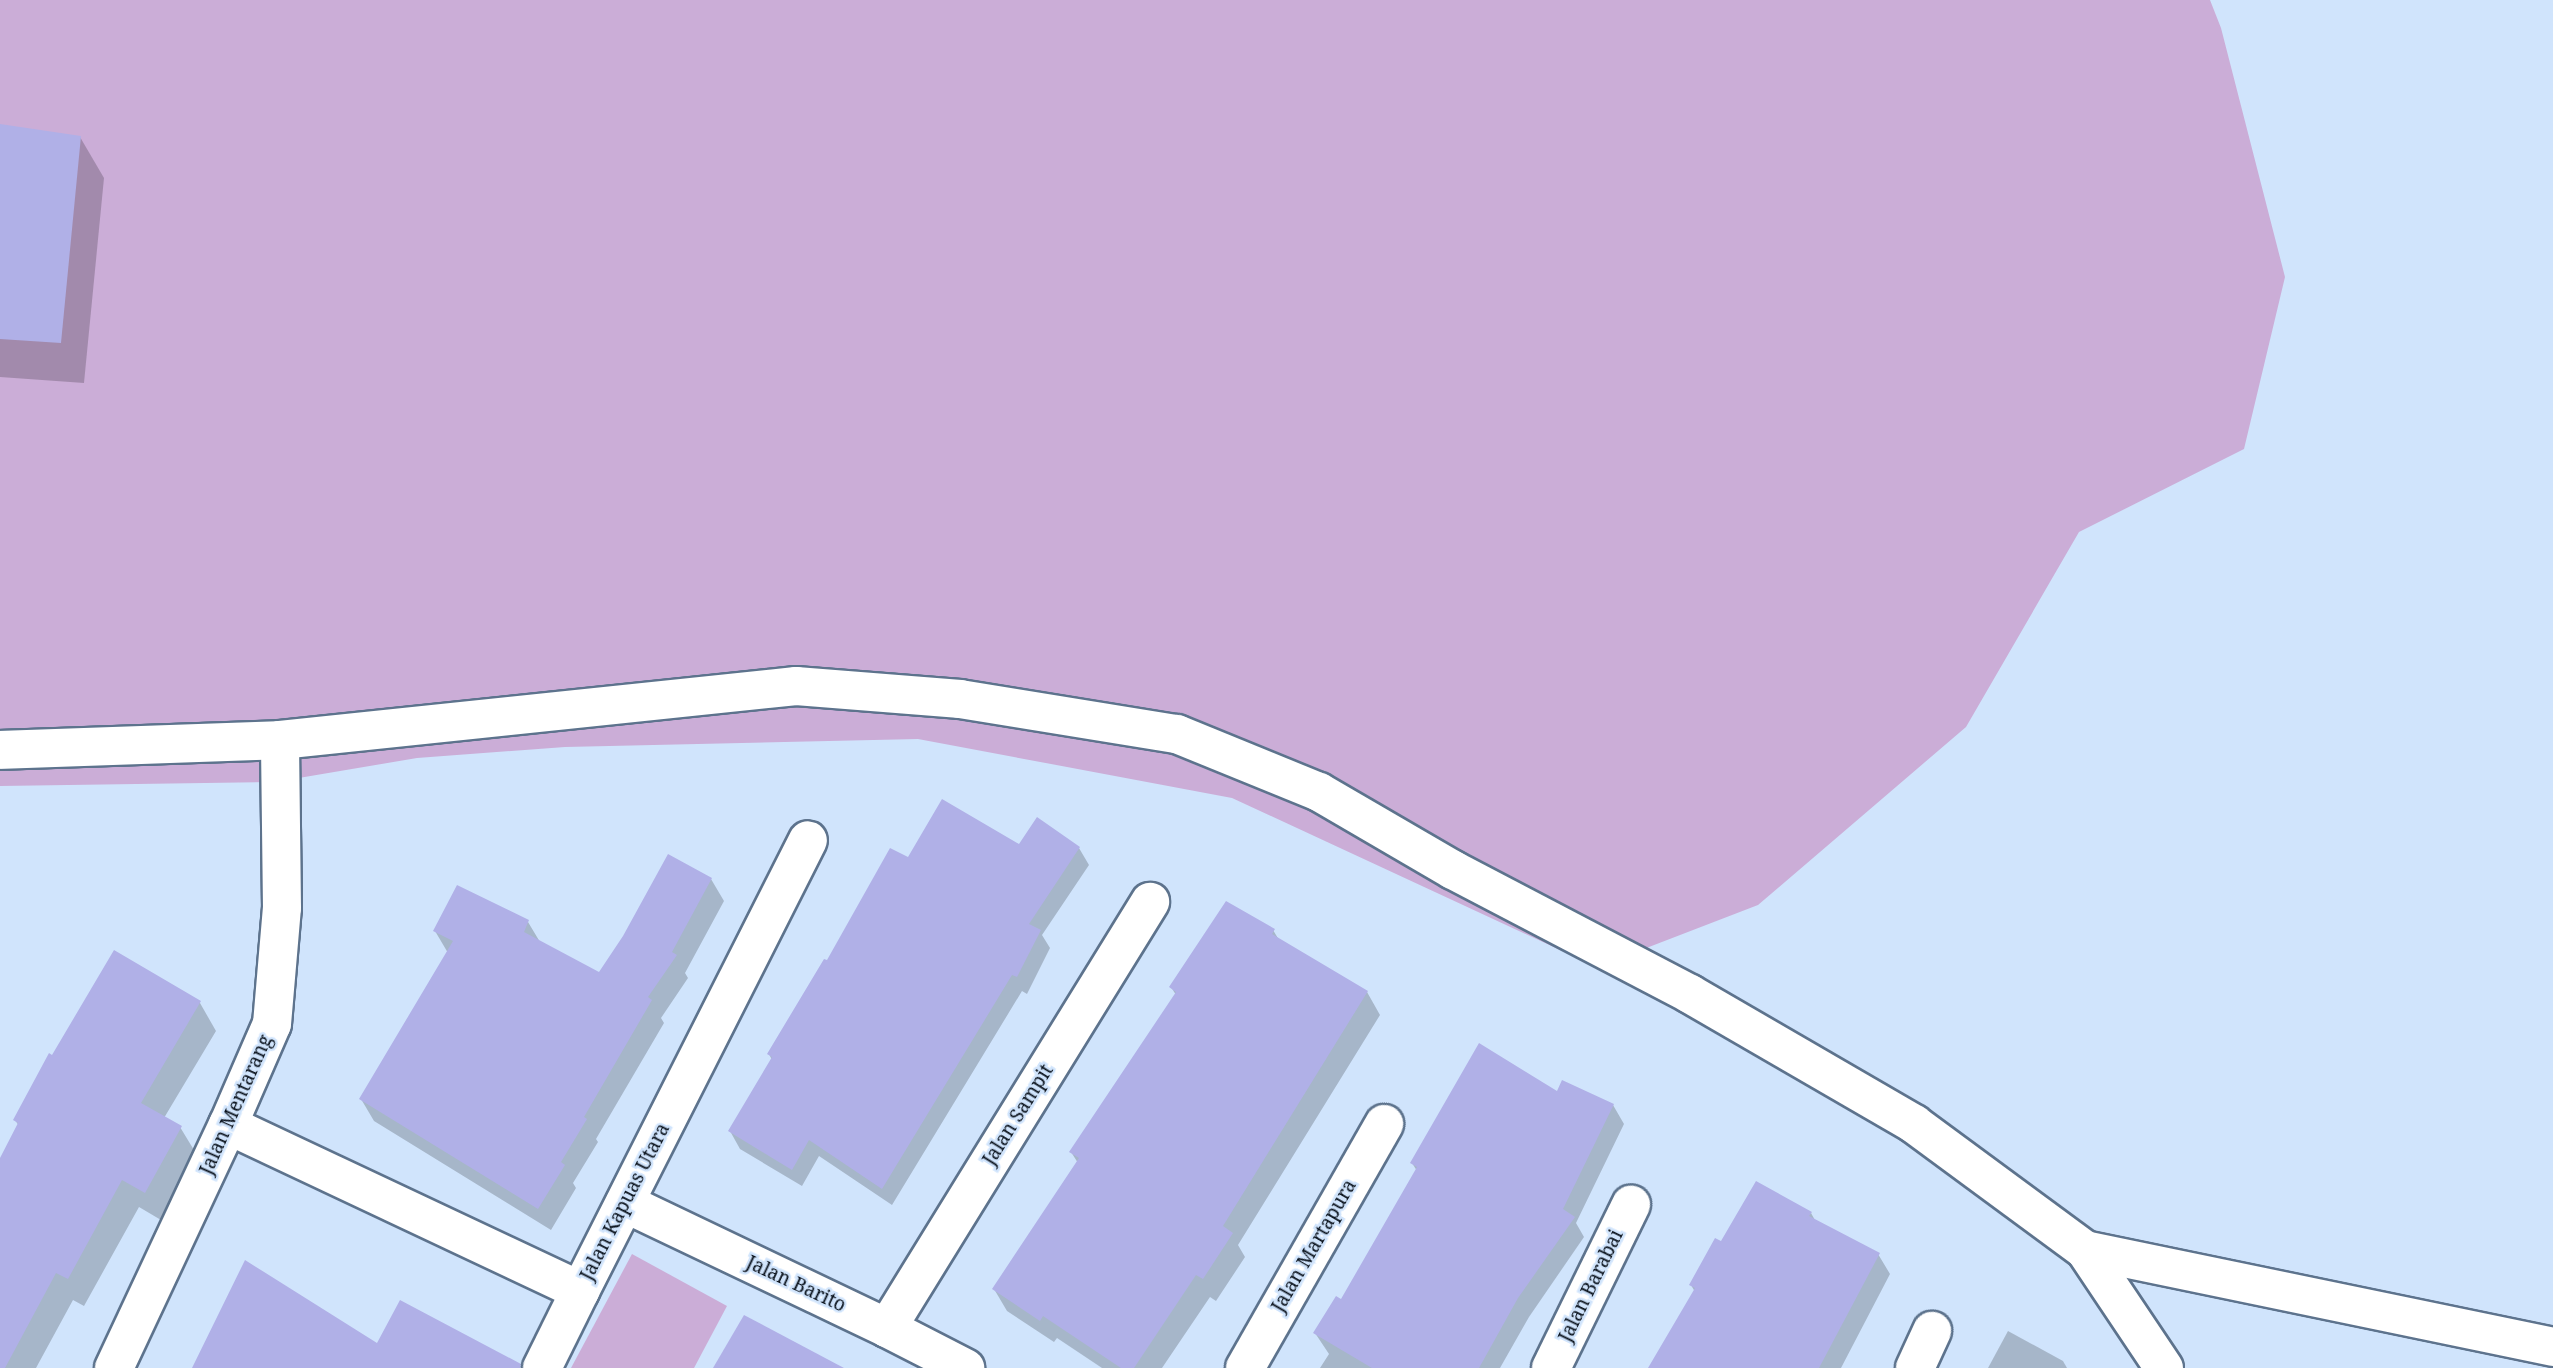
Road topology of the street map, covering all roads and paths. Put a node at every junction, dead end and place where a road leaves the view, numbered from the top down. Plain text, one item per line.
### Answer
1 (280, 740) junction
2 (0, 750) edge
3 (808, 840) dead end
4 (1150, 902) dead end
5 (1384, 1124) dead end
6 (228, 1125) junction
7 (625, 1203) junction
8 (1631, 1205) dead end
9 (2085, 1250) junction
10 (580, 1292) junction
11 (887, 1328) junction
12 (1932, 1331) dead end
13 (2553, 1346) edge
14 (114, 1368) edge
15 (542, 1368) edge
16 (965, 1368) edge
17 (1245, 1368) edge
18 (1551, 1368) edge
19 (1915, 1368) edge
20 (2164, 1368) edge

1 - 2 street
1 - 6 street, Jalan Mentarang
1 - 9 street
3 - 7 street, Jalan Kapuas Utara
4 - 11 street, Jalan Sampit
5 - 17 street, Jalan Martapura
6 - 10 street, Jalan Kapuas Utara
6 - 14 street, Jalan Mentarang
7 - 10 street, Jalan Kapuas Utara
7 - 11 street, Jalan Barito
8 - 18 street, Jalan Barabai
9 - 13 street
9 - 20 street
10 - 15 street
11 - 16 street, Jalan Barito
12 - 19 street

